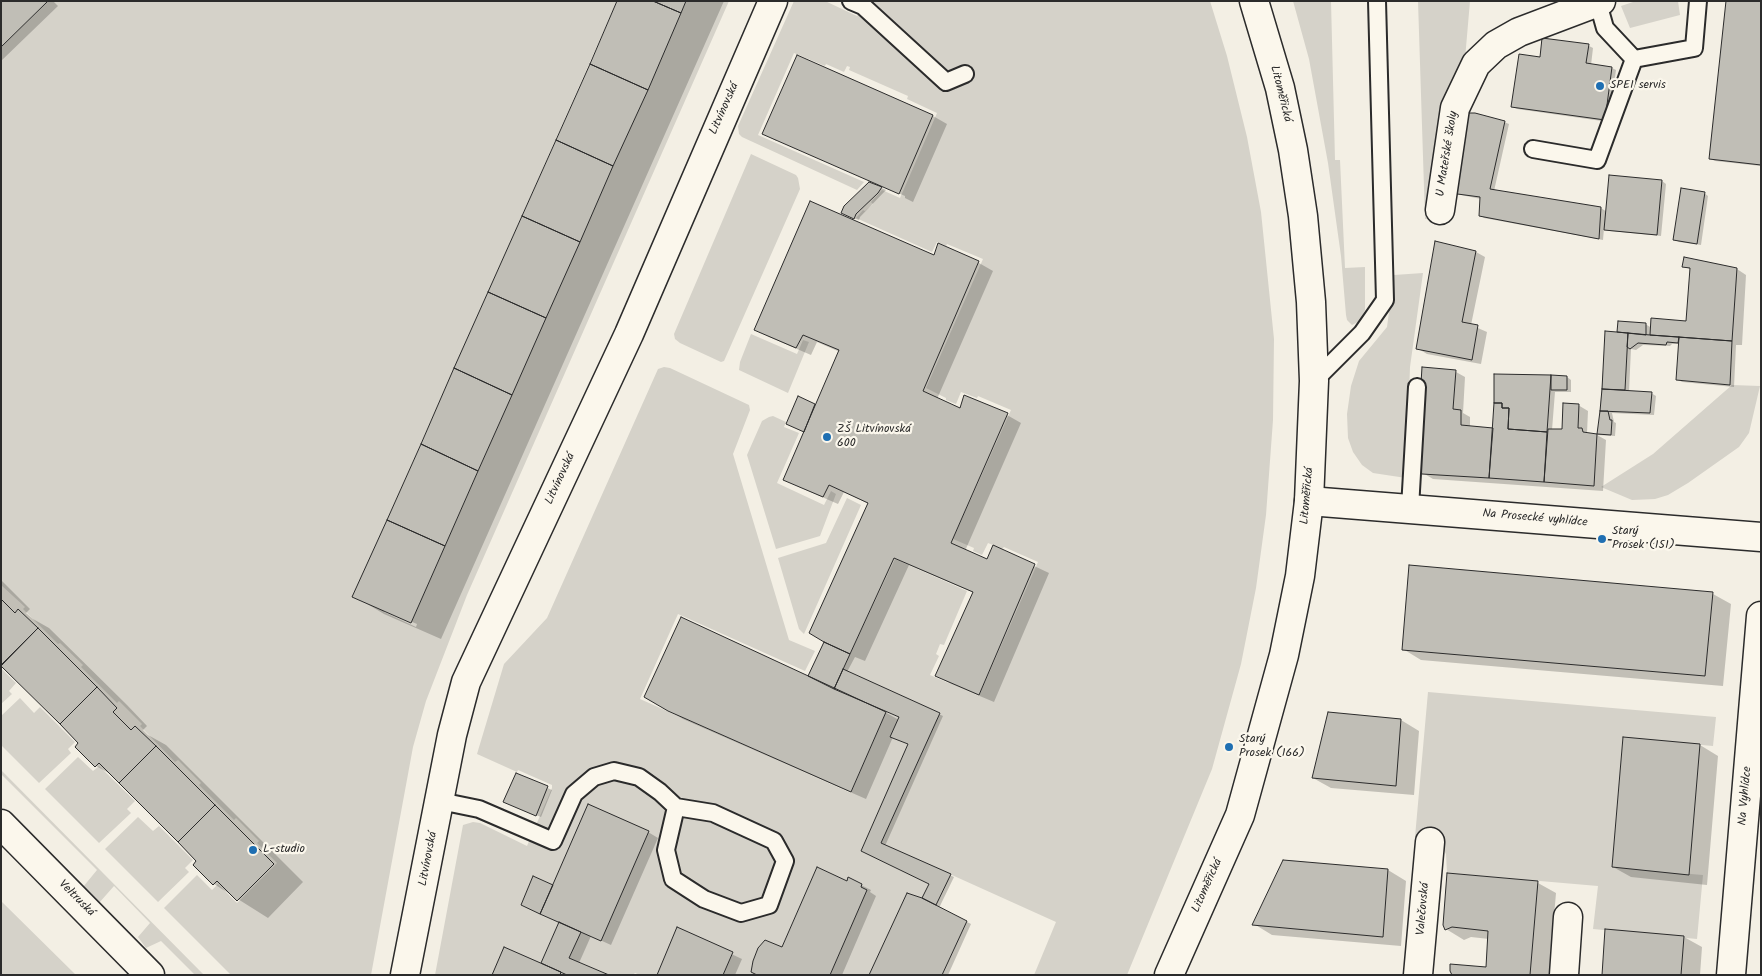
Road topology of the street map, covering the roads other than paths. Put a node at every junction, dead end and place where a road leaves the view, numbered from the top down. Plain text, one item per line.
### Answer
1 (773, 1) edge
2 (852, 1) edge
3 (1254, 1) edge
4 (1378, 1) edge
5 (1698, 1) edge
6 (1599, 2) edge
7 (1634, 59) junction
8 (964, 74) dead end
9 (1533, 149) dead end
10 (1440, 210) dead end
11 (1314, 381) junction
12 (1417, 387) dead end
13 (1310, 501) junction
14 (1410, 508) junction
15 (1761, 537) edge
16 (1761, 616) edge
17 (440, 801) junction
18 (676, 807) junction
19 (1, 824) edge
20 (1430, 842) dead end
21 (1568, 917) dead end
22 (150, 975) edge
23 (405, 975) edge
24 (1169, 975) edge
25 (1418, 975) edge
26 (1564, 975) edge
27 (1731, 975) edge

1 - 17 street, Litvínovská
2 - 8 lane
3 - 11 street, Litoměřická
4 - 11 lane
5 - 7 lane
6 - 7 lane
6 - 10 street, U Mateřské školy
7 - 9 lane
11 - 13 street, Litoměřická
12 - 14 lane
13 - 14 street, Na Prosecké vyhlídce
13 - 24 street, Litoměřická
14 - 15 street, Na Prosecké vyhlídce
16 - 27 street, Na Vyhlídce
17 - 18 lane
17 - 23 street, Litvínovská
18 - 18 lane
19 - 22 street, Veltruská
20 - 25 street, Valečovská
21 - 26 street

